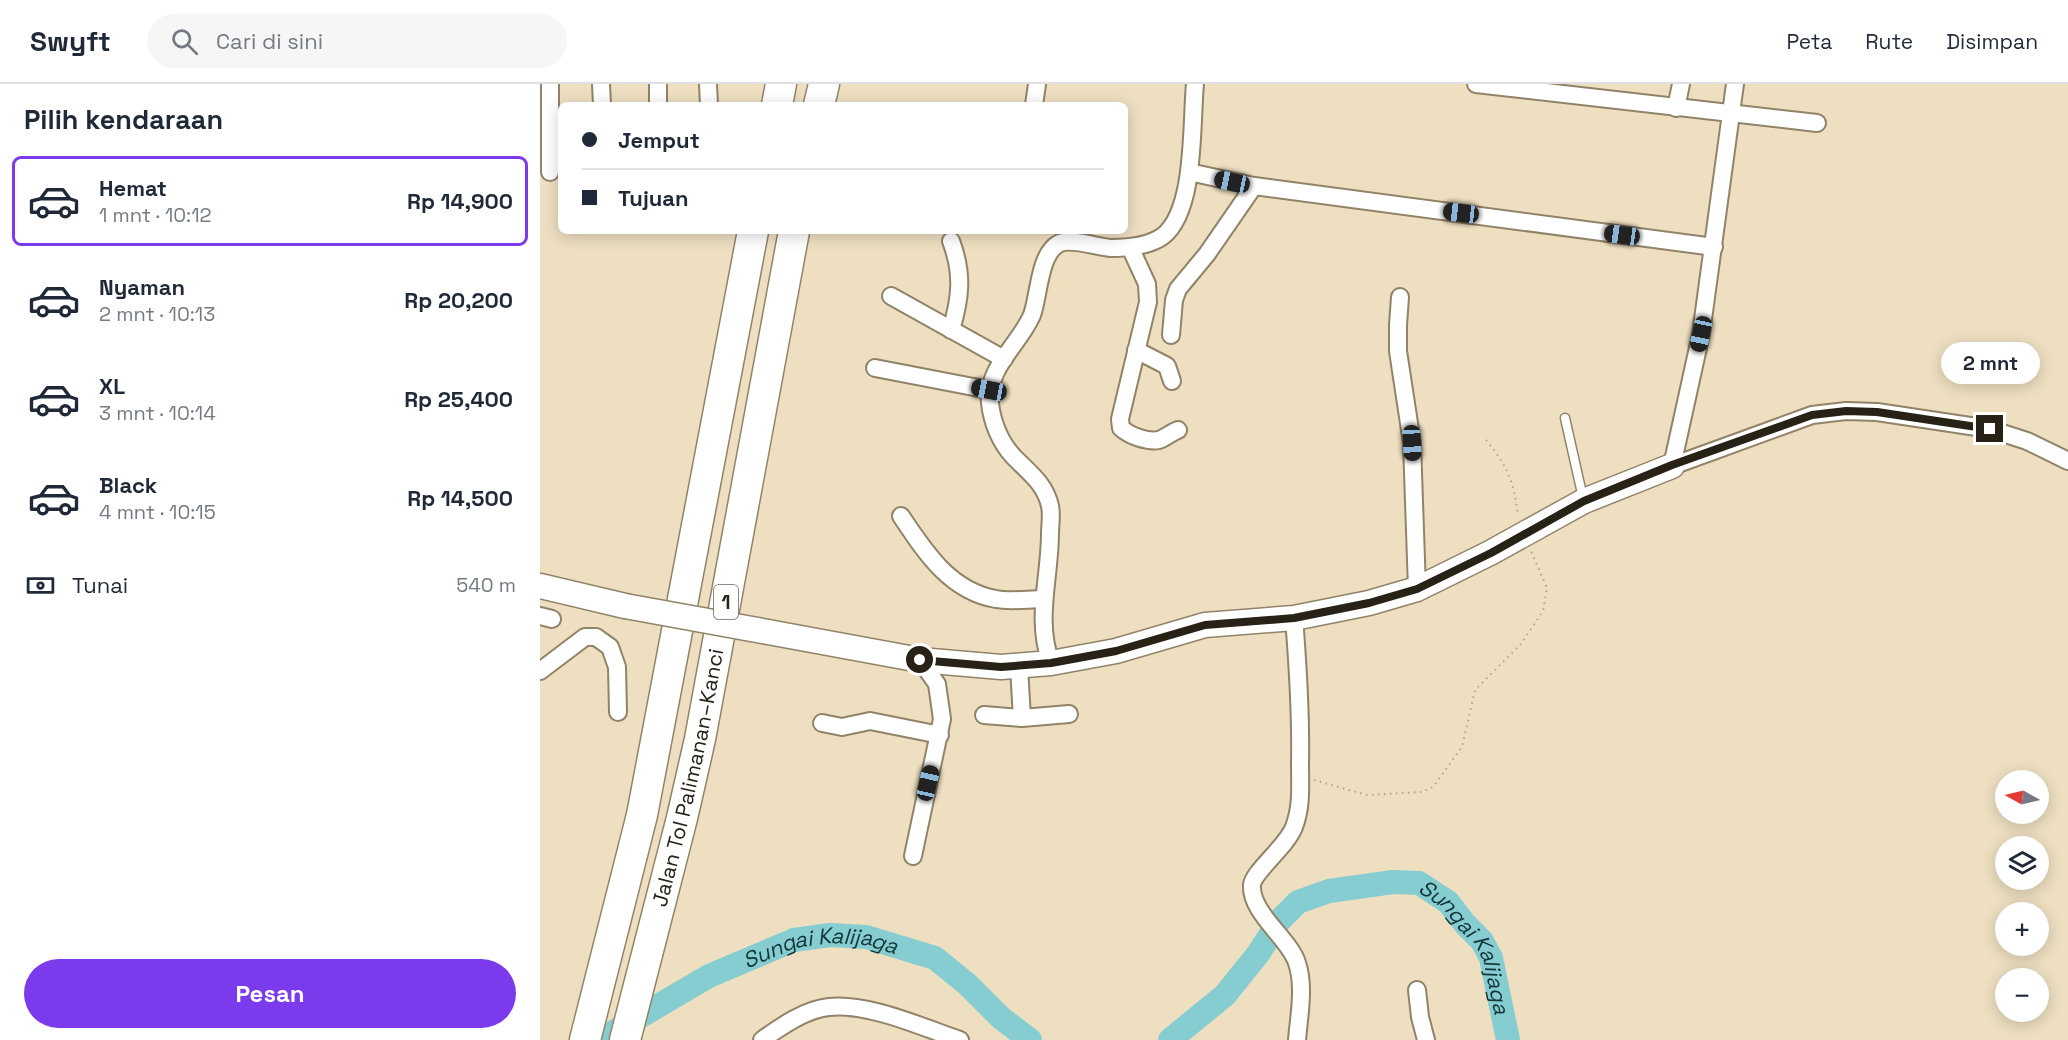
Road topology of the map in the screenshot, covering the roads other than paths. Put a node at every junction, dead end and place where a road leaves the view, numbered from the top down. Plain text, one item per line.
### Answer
1 (550, 84) edge
2 (601, 84) edge
3 (658, 84) edge
4 (708, 84) edge
5 (781, 84) edge
6 (824, 84) edge
7 (1037, 84) edge
8 (1195, 84) edge
9 (1476, 84) edge
10 (1681, 84) edge
11 (1735, 84) edge
12 (602, 102) edge
13 (658, 102) edge
14 (709, 102) edge
15 (778, 102) edge
16 (820, 102) edge
17 (1034, 102) edge
18 (1676, 108) junction
19 (1731, 115) junction
20 (1817, 123) dead end
21 (550, 172) dead end
22 (1189, 172) junction
23 (1254, 186) junction
24 (752, 234) edge
25 (793, 234) edge
26 (1060, 236) edge
27 (951, 241) dead end
28 (1130, 247) junction
29 (1714, 247) junction
30 (891, 296) dead end
31 (1400, 297) dead end
32 (951, 330) junction
33 (1172, 335) dead end
34 (1137, 350) junction
35 (1004, 359) junction
36 (875, 368) dead end
37 (1172, 381) dead end
38 (989, 390) junction
39 (1565, 418) dead end
40 (1178, 429) dead end
41 (2068, 461) edge
42 (1672, 465) junction
43 (1584, 501) junction
44 (901, 516) dead end
45 (540, 586) edge
46 (1417, 589) junction
47 (1043, 599) junction
48 (1294, 618) junction
49 (920, 660) junction
50 (1051, 663) junction
51 (1018, 667) junction
52 (540, 671) edge
53 (618, 712) dead end
54 (1069, 714) dead end
55 (984, 715) dead end
56 (1022, 718) junction
57 (822, 723) dead end
58 (940, 735) junction
59 (913, 856) dead end
60 (1417, 990) dead end
61 (585, 1040) edge
62 (625, 1040) edge
63 (762, 1040) edge
64 (960, 1040) edge
65 (1297, 1040) edge
66 (1426, 1040) edge

1 - 21 street
2 - 12 street
3 - 13 street
4 - 14 street
5 - 15 highway
6 - 16 highway
7 - 17 street
8 - 22 street
9 - 18 street
10 - 18 street
11 - 19 street
18 - 19 street
19 - 20 street
19 - 29 street
22 - 23 street
22 - 28 street
23 - 29 street
23 - 33 street
24 - 61 highway, Jalan Tol Palimanan–Kanci / 1
25 - 62 highway, Jalan Tol Palimanan–Kanci / 1
26 - 28 street
26 - 35 street
27 - 32 street
28 - 34 street
29 - 42 street
30 - 32 street
31 - 46 street
32 - 35 street
34 - 37 street
34 - 40 street
35 - 38 street
36 - 38 street
38 - 47 street
39 - 43 lane
41 - 42 street
42 - 43 street
43 - 46 street
44 - 47 street
45 - 49 street, bridge
46 - 48 street
47 - 50 street
48 - 50 street
48 - 65 street
49 - 51 street
49 - 58 street
50 - 51 street
51 - 56 street
52 - 53 street
54 - 56 street
55 - 56 street
57 - 58 street
58 - 59 street
60 - 66 street
63 - 64 street

